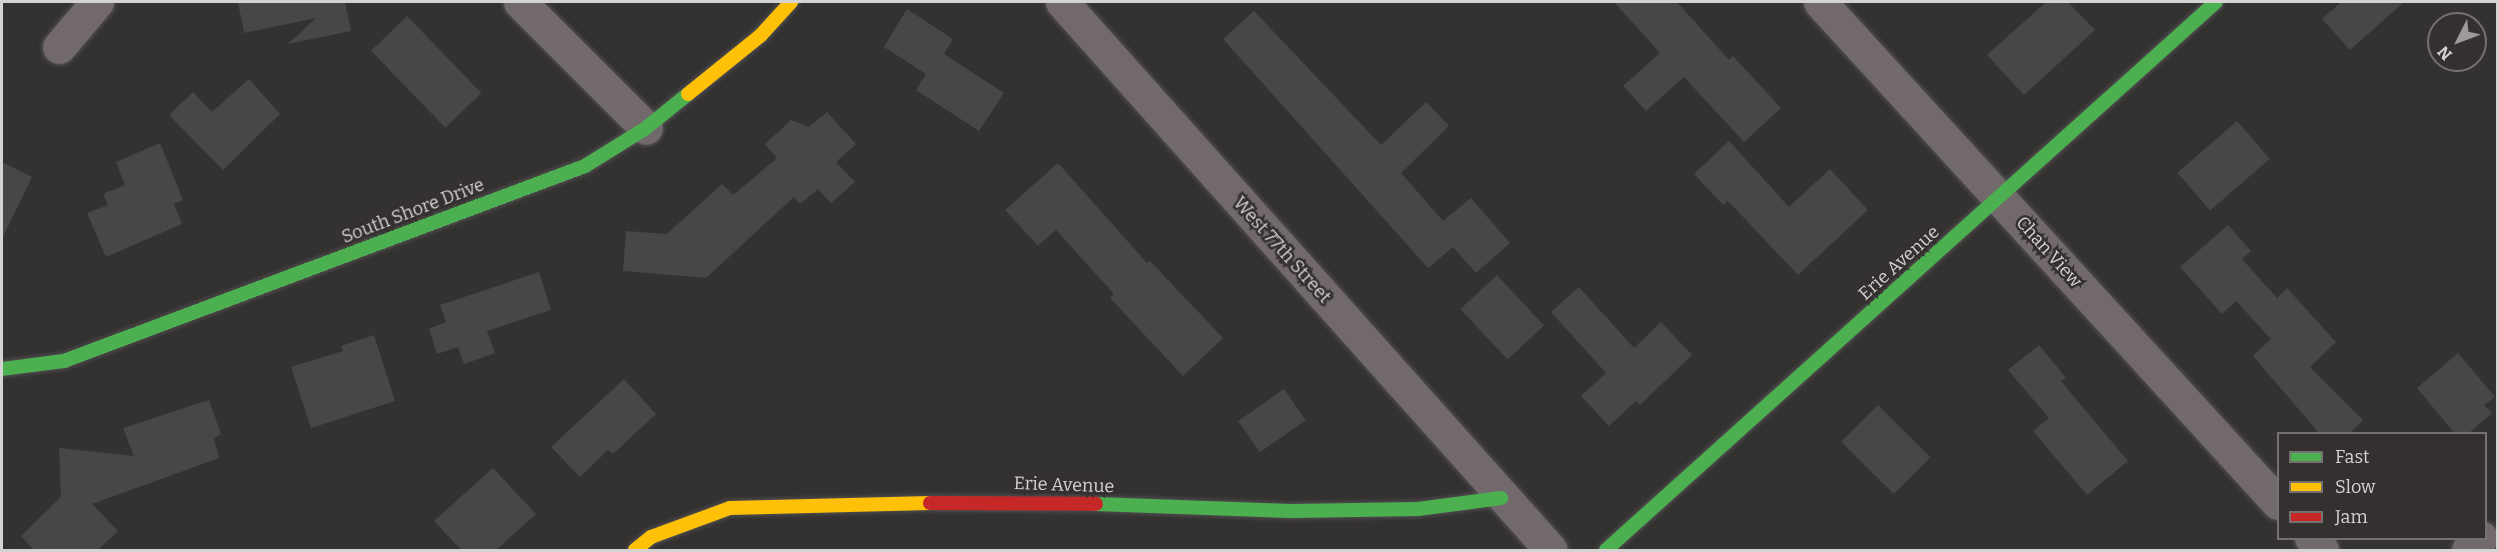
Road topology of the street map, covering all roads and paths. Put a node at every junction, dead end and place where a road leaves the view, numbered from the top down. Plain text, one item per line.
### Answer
1 (97, 2) edge
2 (520, 2) edge
3 (791, 2) edge
4 (1062, 2) edge
5 (1820, 2) edge
6 (2216, 2) edge
7 (59, 47) dead end
8 (646, 128) junction
9 (1999, 197) junction
10 (2, 369) edge
11 (1501, 498) junction
12 (2277, 502) edge
13 (635, 550) edge
14 (1551, 550) edge
15 (1606, 550) edge

1 - 7 street
2 - 8 street
3 - 8 street, South Shore Drive
4 - 11 street, West 77th Street
5 - 9 street, Chan View
6 - 9 street, Erie Avenue
8 - 10 street, South Shore Drive
9 - 12 street, Chan View
9 - 15 street, Erie Avenue
11 - 13 street, Erie Avenue
11 - 14 street, West 77th Street

